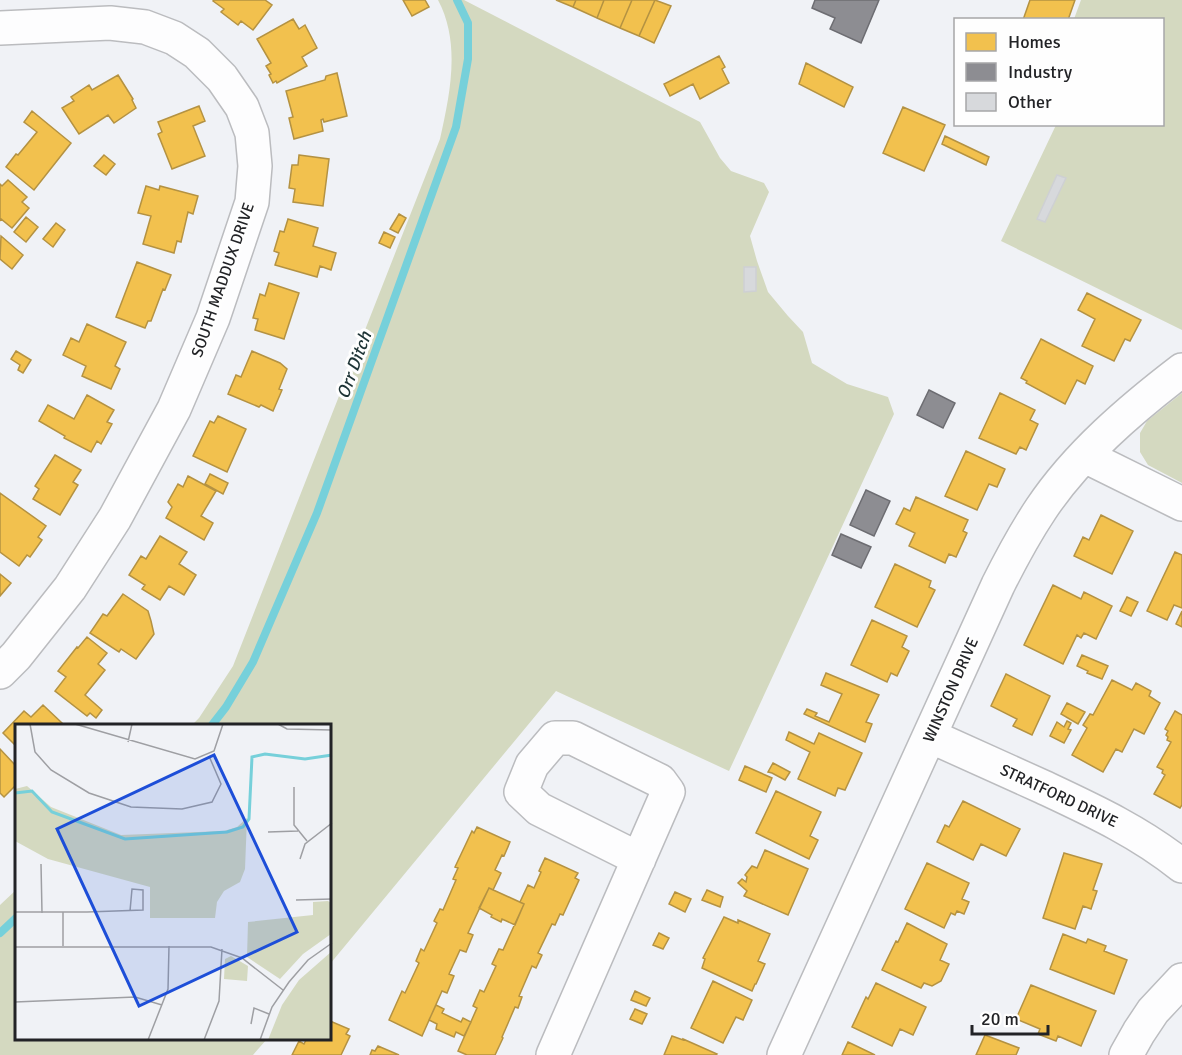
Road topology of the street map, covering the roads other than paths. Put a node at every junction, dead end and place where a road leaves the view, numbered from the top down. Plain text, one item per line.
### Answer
1 (0, 28) edge
2 (1182, 370) edge
3 (1085, 456) junction
4 (1182, 504) edge
5 (0, 672) edge
6 (930, 736) junction
7 (639, 859) dead end
8 (1182, 866) edge
9 (1182, 980) edge
10 (553, 1055) edge
11 (784, 1055) edge
12 (1126, 1055) edge

1 - 5 street, SOUTH MADDUX DRIVE
2 - 3 street, WINSTON DRIVE
3 - 4 street
3 - 6 street, WINSTON DRIVE
6 - 8 street, STRATFORD DRIVE
6 - 11 street, WINSTON DRIVE
7 - 10 street
9 - 12 street

